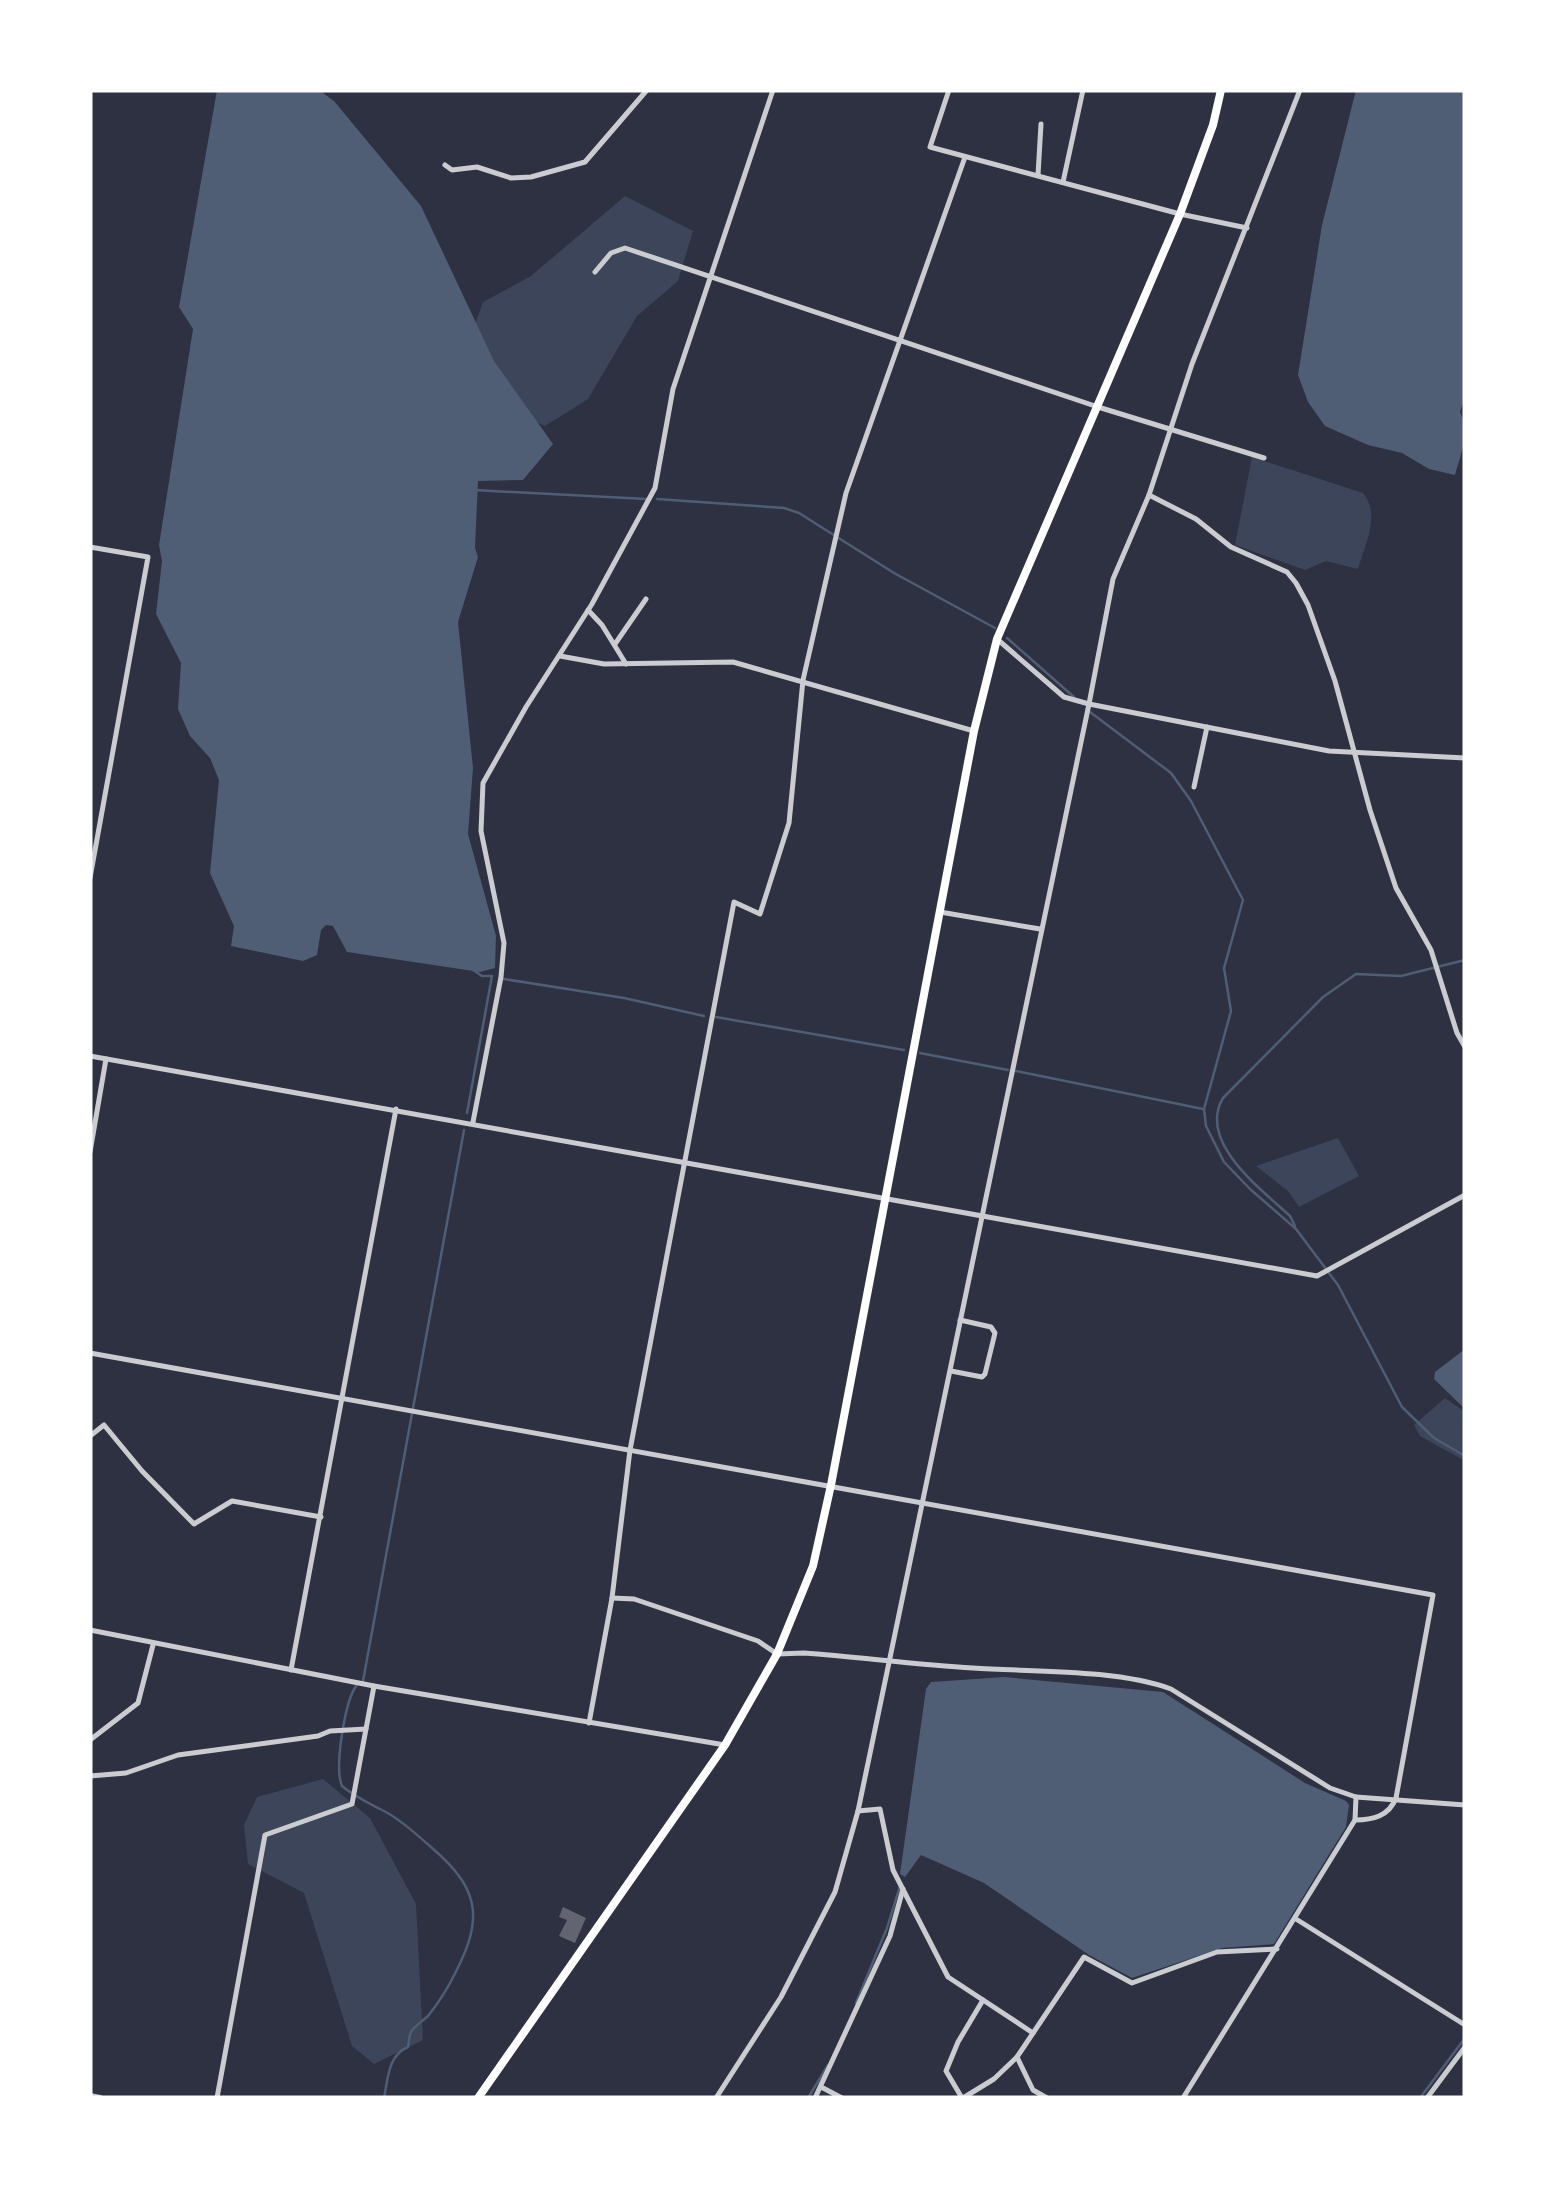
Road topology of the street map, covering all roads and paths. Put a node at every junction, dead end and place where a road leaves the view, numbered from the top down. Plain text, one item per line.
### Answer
1 (648, 90) edge
2 (772, 90) edge
3 (949, 90) edge
4 (1082, 90) edge
5 (1220, 90) edge
6 (1300, 90) edge
7 (1041, 124) dead end
8 (965, 157) junction
9 (445, 165) dead end
10 (1038, 175) junction
11 (1063, 182) junction
12 (1180, 214) junction
13 (1248, 228) junction
14 (594, 272) dead end
15 (712, 277) junction
16 (898, 339) junction
17 (1097, 407) junction
18 (1170, 431) junction
19 (1264, 458) dead end
20 (1149, 495) junction
21 (90, 547) edge
22 (646, 599) dead end
23 (588, 610) junction
24 (997, 640) junction
25 (615, 644) junction
26 (560, 656) junction
27 (626, 664) junction
28 (803, 680) junction
29 (1089, 704) junction
30 (1208, 727) junction
31 (974, 731) junction
32 (1356, 755) junction
33 (1465, 758) edge
34 (1194, 787) dead end
35 (90, 878) edge
36 (940, 912) junction
37 (1040, 929) junction
38 (1465, 1048) edge
39 (90, 1056) edge
40 (106, 1059) junction
41 (396, 1108) junction
42 (473, 1123) junction
43 (90, 1152) edge
44 (683, 1162) junction
45 (1465, 1195) edge
46 (886, 1200) junction
47 (983, 1216) junction
48 (960, 1320) junction
49 (90, 1353) edge
50 (949, 1371) junction
51 (344, 1398) junction
52 (90, 1436) edge
53 (630, 1450) junction
54 (831, 1485) junction
55 (921, 1502) junction
56 (321, 1517) junction
57 (612, 1598) junction
58 (90, 1630) edge
59 (153, 1645) junction
60 (777, 1654) junction
61 (888, 1659) junction
62 (291, 1670) junction
63 (374, 1686) junction
64 (590, 1723) junction
65 (366, 1729) junction
66 (90, 1740) edge
67 (725, 1745) junction
68 (90, 1776) edge
69 (1356, 1797) junction
70 (1396, 1798) junction
71 (1465, 1804) edge
72 (858, 1811) junction
73 (1355, 1820) junction
74 (904, 1886) junction
75 (1296, 1920) junction
76 (1277, 1949) junction
77 (983, 2000) junction
78 (1465, 2025) edge
79 (1034, 2033) junction
80 (1465, 2047) edge
81 (1018, 2056) junction
82 (822, 2088) junction
83 (90, 2096) edge
84 (100, 2098) edge
85 (217, 2098) edge
86 (478, 2098) edge
87 (716, 2098) edge
88 (815, 2098) edge
89 (842, 2098) edge
90 (962, 2098) edge
91 (1046, 2098) edge
92 (1182, 2098) edge
93 (1427, 2098) edge

1 - 9 street
2 - 15 street
3 - 8 street
4 - 11 street
5 - 12 main road
6 - 13 street
7 - 10 street
8 - 10 street
8 - 16 street
10 - 11 street
11 - 12 street
12 - 13 street
12 - 17 main road
13 - 18 street
14 - 15 street
15 - 16 street
15 - 23 street
16 - 17 street
16 - 28 street
17 - 18 street
17 - 24 main road
18 - 19 street
18 - 20 street
20 - 29 street
20 - 32 street
21 - 35 street
22 - 25 street
23 - 25 street
23 - 26 street
24 - 29 street
24 - 31 main road
25 - 27 street
26 - 27 street
26 - 42 street
27 - 28 street
28 - 31 street
28 - 44 street
29 - 30 street
29 - 37 street
30 - 32 street
30 - 34 street
31 - 36 main road
32 - 33 street
32 - 38 street
36 - 37 street
36 - 46 main road
37 - 47 street
39 - 40 street
40 - 41 street
40 - 43 street
41 - 42 street
41 - 51 street
42 - 44 street
44 - 46 street
44 - 53 street
45 - 47 street
46 - 47 street
46 - 54 main road
47 - 48 street
48 - 50 street
48 - 50 street
49 - 51 street
50 - 55 street
51 - 53 street
51 - 56 street
52 - 56 street
53 - 54 street
53 - 57 street
54 - 55 street
54 - 60 main road
55 - 61 street
55 - 70 street
56 - 62 street
57 - 60 street
57 - 64 street
58 - 59 street
59 - 62 street
59 - 66 street
60 - 61 street
60 - 67 main road
61 - 69 street
61 - 72 street
62 - 63 street
63 - 64 street
63 - 65 street
64 - 67 street
65 - 68 street
65 - 85 street
67 - 86 main road
69 - 70 street
69 - 73 street
70 - 71 street
70 - 73 street
72 - 74 street
72 - 87 street
73 - 75 street
74 - 77 street
74 - 82 street
75 - 76 street
75 - 78 street
76 - 79 street
76 - 92 street
77 - 79 street
77 - 90 street
79 - 81 street
80 - 93 street
81 - 90 street
81 - 91 street
82 - 88 street
82 - 89 street
83 - 84 street

